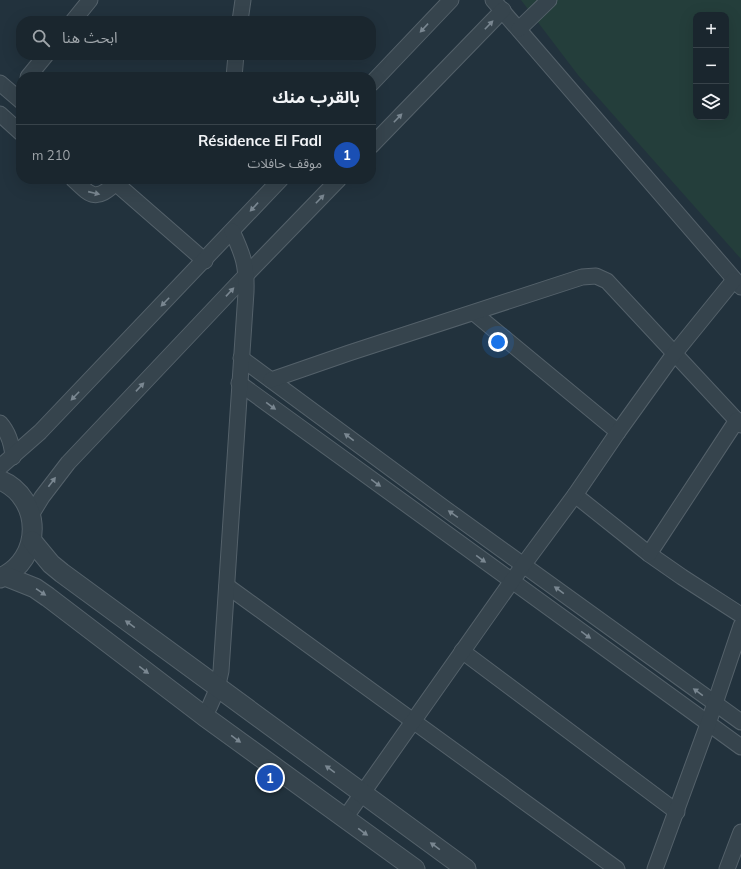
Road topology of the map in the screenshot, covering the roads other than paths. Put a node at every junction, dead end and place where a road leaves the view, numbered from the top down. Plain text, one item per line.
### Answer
1 (90, 0) edge
2 (243, 0) edge
3 (451, 0) edge
4 (549, 0) edge
5 (498, 5) edge
6 (77, 16) edge
7 (241, 16) edge
8 (519, 29) junction
9 (42, 60) edge
10 (236, 60) edge
11 (32, 72) edge
12 (234, 72) edge
13 (376, 79) edge
14 (0, 83) edge
15 (16, 97) edge
16 (0, 114) edge
17 (16, 128) edge
18 (376, 140) edge
19 (78, 184) edge
20 (111, 184) edge
21 (116, 184) edge
22 (276, 184) edge
23 (334, 184) edge
24 (232, 231) junction
25 (205, 261) junction
26 (247, 274) junction
27 (737, 283) edge
28 (474, 313) junction
29 (674, 354) junction
30 (241, 358) junction
31 (271, 380) junction
32 (239, 383) junction
33 (739, 422) edge
34 (0, 423) edge
35 (618, 432) junction
36 (13, 457) junction
37 (0, 467) edge
38 (0, 480) edge
39 (421, 490) junction
40 (575, 495) junction
41 (411, 508) junction
42 (31, 515) junction
43 (32, 541) junction
44 (649, 554) junction
45 (524, 564) junction
46 (3, 577) edge
47 (512, 582) junction
48 (227, 586) junction
49 (741, 615) edge
50 (741, 626) edge
51 (462, 651) junction
52 (218, 688) junction
53 (714, 704) junction
54 (204, 716) junction
55 (412, 721) junction
56 (741, 722) edge
57 (708, 724) junction
58 (741, 747) edge
59 (362, 793) junction
60 (677, 812) junction
61 (345, 818) junction
62 (741, 832) edge
63 (415, 869) edge
64 (466, 869) edge
65 (617, 869) edge
66 (656, 869) edge
67 (727, 869) edge

1 - 6 street
2 - 7 street
3 -> 13 street
4 - 8 street
5 - 8 street
18 -> 5 street
8 - 27 street
9 - 11 street
10 - 12 street
14 - 15 street
16 - 17 street
19 -> 20 street
21 - 25 street
22 -> 24 street
26 -> 23 street
24 - 25 street
24 - 26 street
25 -> 36 street
26 - 30 street
42 -> 26 street
27 - 29 street
28 - 29 street
28 - 31 street
28 - 35 street
29 - 33 street
29 - 35 street
30 - 31 street
30 - 32 street
39 -> 31 street
32 -> 41 street
32 - 48 street
33 - 44 street
34 - 36 street
35 - 40 street
36 - 37 street
38 - 42 street
39 - 41 street
45 -> 39 street
40 - 44 street
40 - 45 street
41 -> 47 street
42 - 43 street
43 - 46 street
52 -> 43 street
44 - 49 street
45 - 47 street
53 -> 45 street
46 -> 54 street
47 - 51 street
47 -> 57 street
48 - 52 street
48 - 55 street
50 - 53 street
51 - 55 street
51 - 60 street
52 - 54 street
59 -> 52 street
53 - 56 street
53 - 57 street
54 -> 61 street
55 - 59 street
55 - 65 street
57 - 58 street
57 - 60 street
59 - 61 street
64 -> 59 street
60 - 66 street
61 -> 63 street
62 - 67 street

